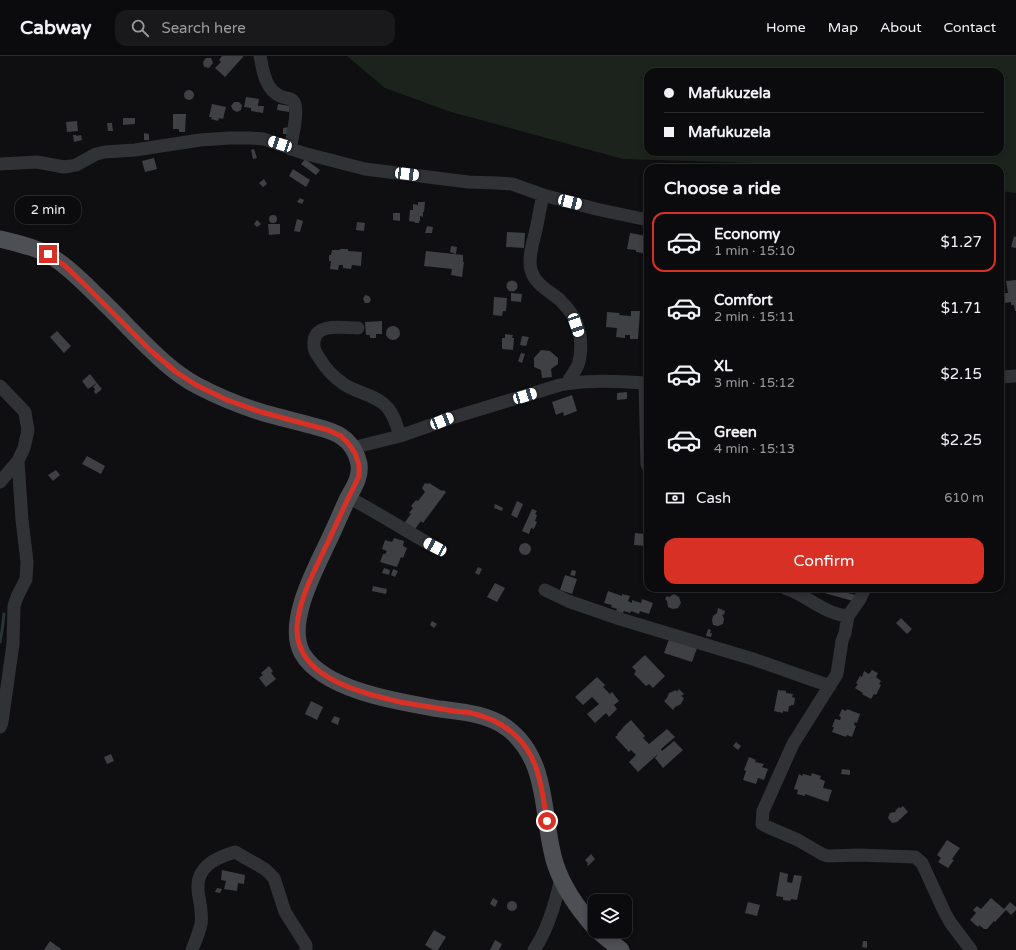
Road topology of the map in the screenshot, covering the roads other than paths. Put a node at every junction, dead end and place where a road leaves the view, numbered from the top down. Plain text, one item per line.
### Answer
1 (260, 56) edge
2 (290, 148) junction
3 (0, 164) edge
4 (543, 195) junction
5 (644, 219) edge
6 (0, 239) edge
7 (358, 328) dead end
8 (1016, 376) edge
9 (1004, 378) edge
10 (567, 383) junction
11 (644, 383) edge
12 (0, 386) edge
13 (400, 436) junction
14 (352, 448) junction
15 (18, 461) junction
16 (0, 482) edge
17 (348, 497) junction
18 (435, 547) dead end
19 (544, 590) dead end
20 (793, 592) edge
21 (863, 592) edge
22 (848, 616) junction
23 (830, 686) junction
24 (0, 727) edge
25 (561, 878) junction
26 (588, 920) edge
27 (606, 938) edge
28 (192, 950) edge
29 (306, 950) edge
30 (534, 950) edge
31 (620, 950) edge
32 (971, 950) edge

1 - 2 street
2 - 3 street
2 - 4 street
4 - 5 street
4 - 10 street
6 - 14 main road
7 - 13 street
8 - 9 street
10 - 11 street
10 - 13 street
12 - 15 street
13 - 14 street
14 - 17 main road
15 - 16 street
15 - 24 street
17 - 18 street
17 - 25 main road
19 - 23 street
20 - 22 street
21 - 22 street
22 - 23 street
23 - 32 street
25 - 26 main road
25 - 30 street
27 - 31 main road
28 - 29 street

